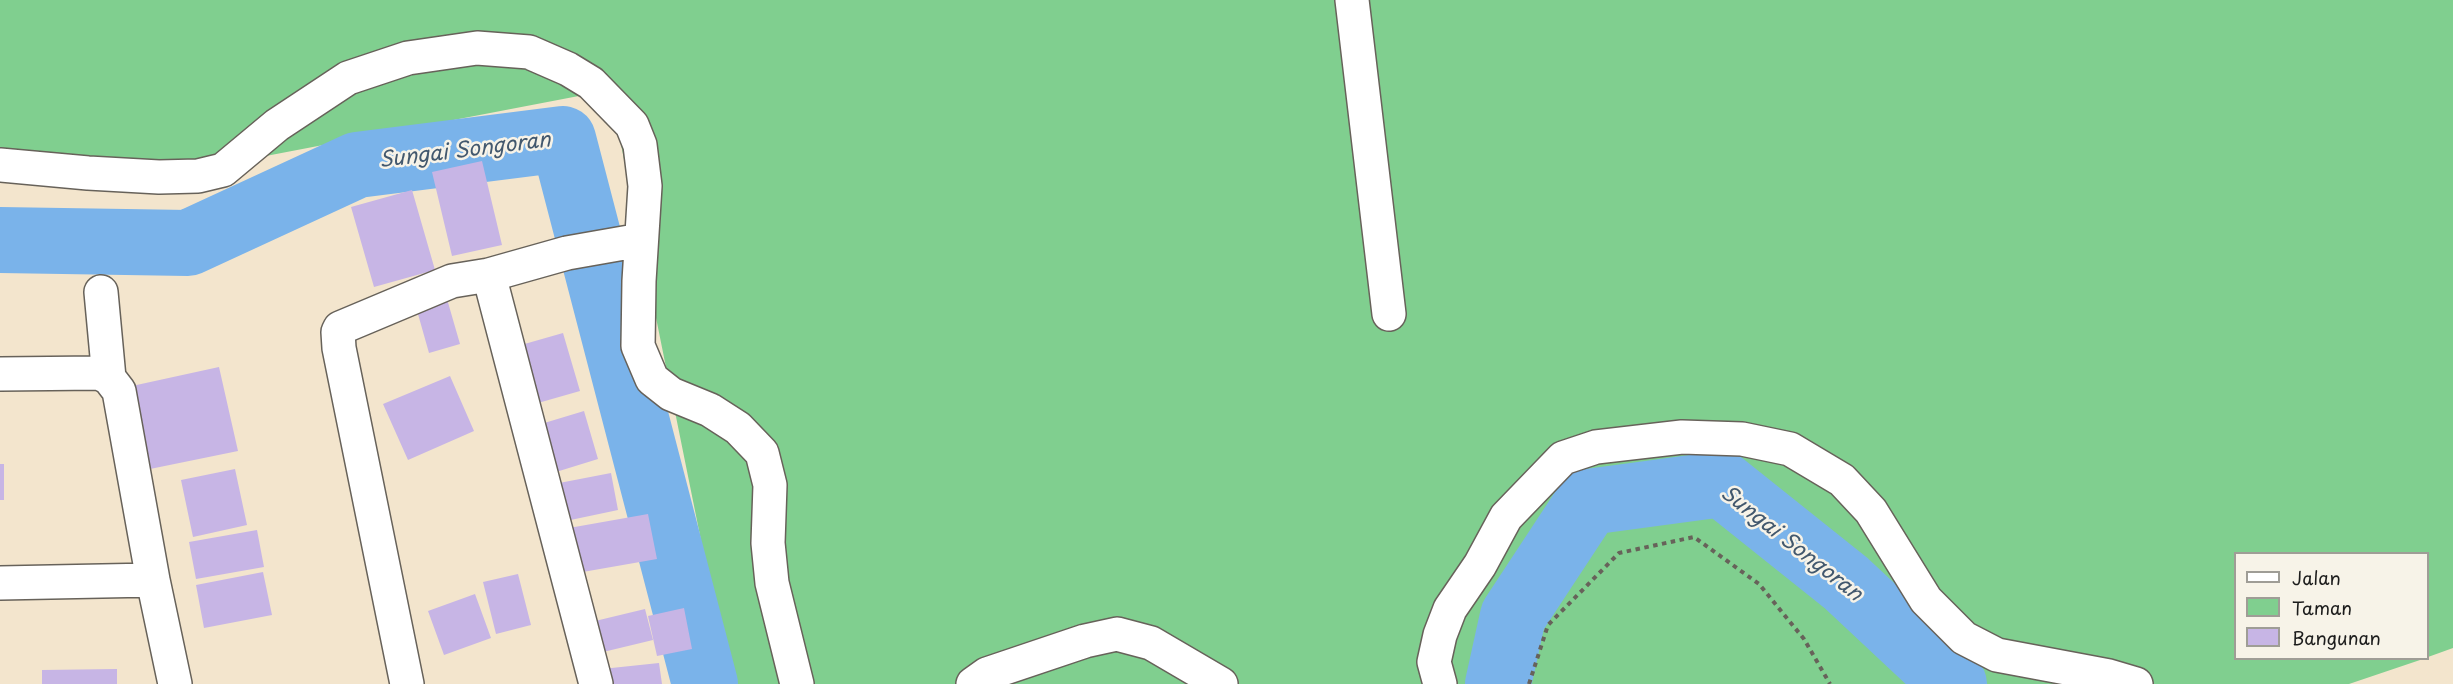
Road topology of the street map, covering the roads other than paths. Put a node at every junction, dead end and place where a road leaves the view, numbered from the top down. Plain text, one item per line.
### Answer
1 (1352, 0) edge
2 (0, 165) edge
3 (632, 242) junction
4 (489, 276) junction
5 (101, 292) dead end
6 (1389, 314) dead end
7 (0, 374) edge
8 (109, 378) junction
9 (153, 580) junction
10 (0, 583) edge
11 (175, 684) edge
12 (407, 684) edge
13 (596, 684) edge
14 (797, 684) edge
15 (973, 684) edge
16 (1221, 684) edge
17 (1440, 684) edge
18 (2136, 684) edge

1 - 6 street
2 - 3 street
3 - 4 street
3 - 14 street
4 - 12 street
4 - 13 street
5 - 8 street
7 - 8 street
8 - 9 street
9 - 10 street
9 - 11 street
15 - 16 street
17 - 18 street

